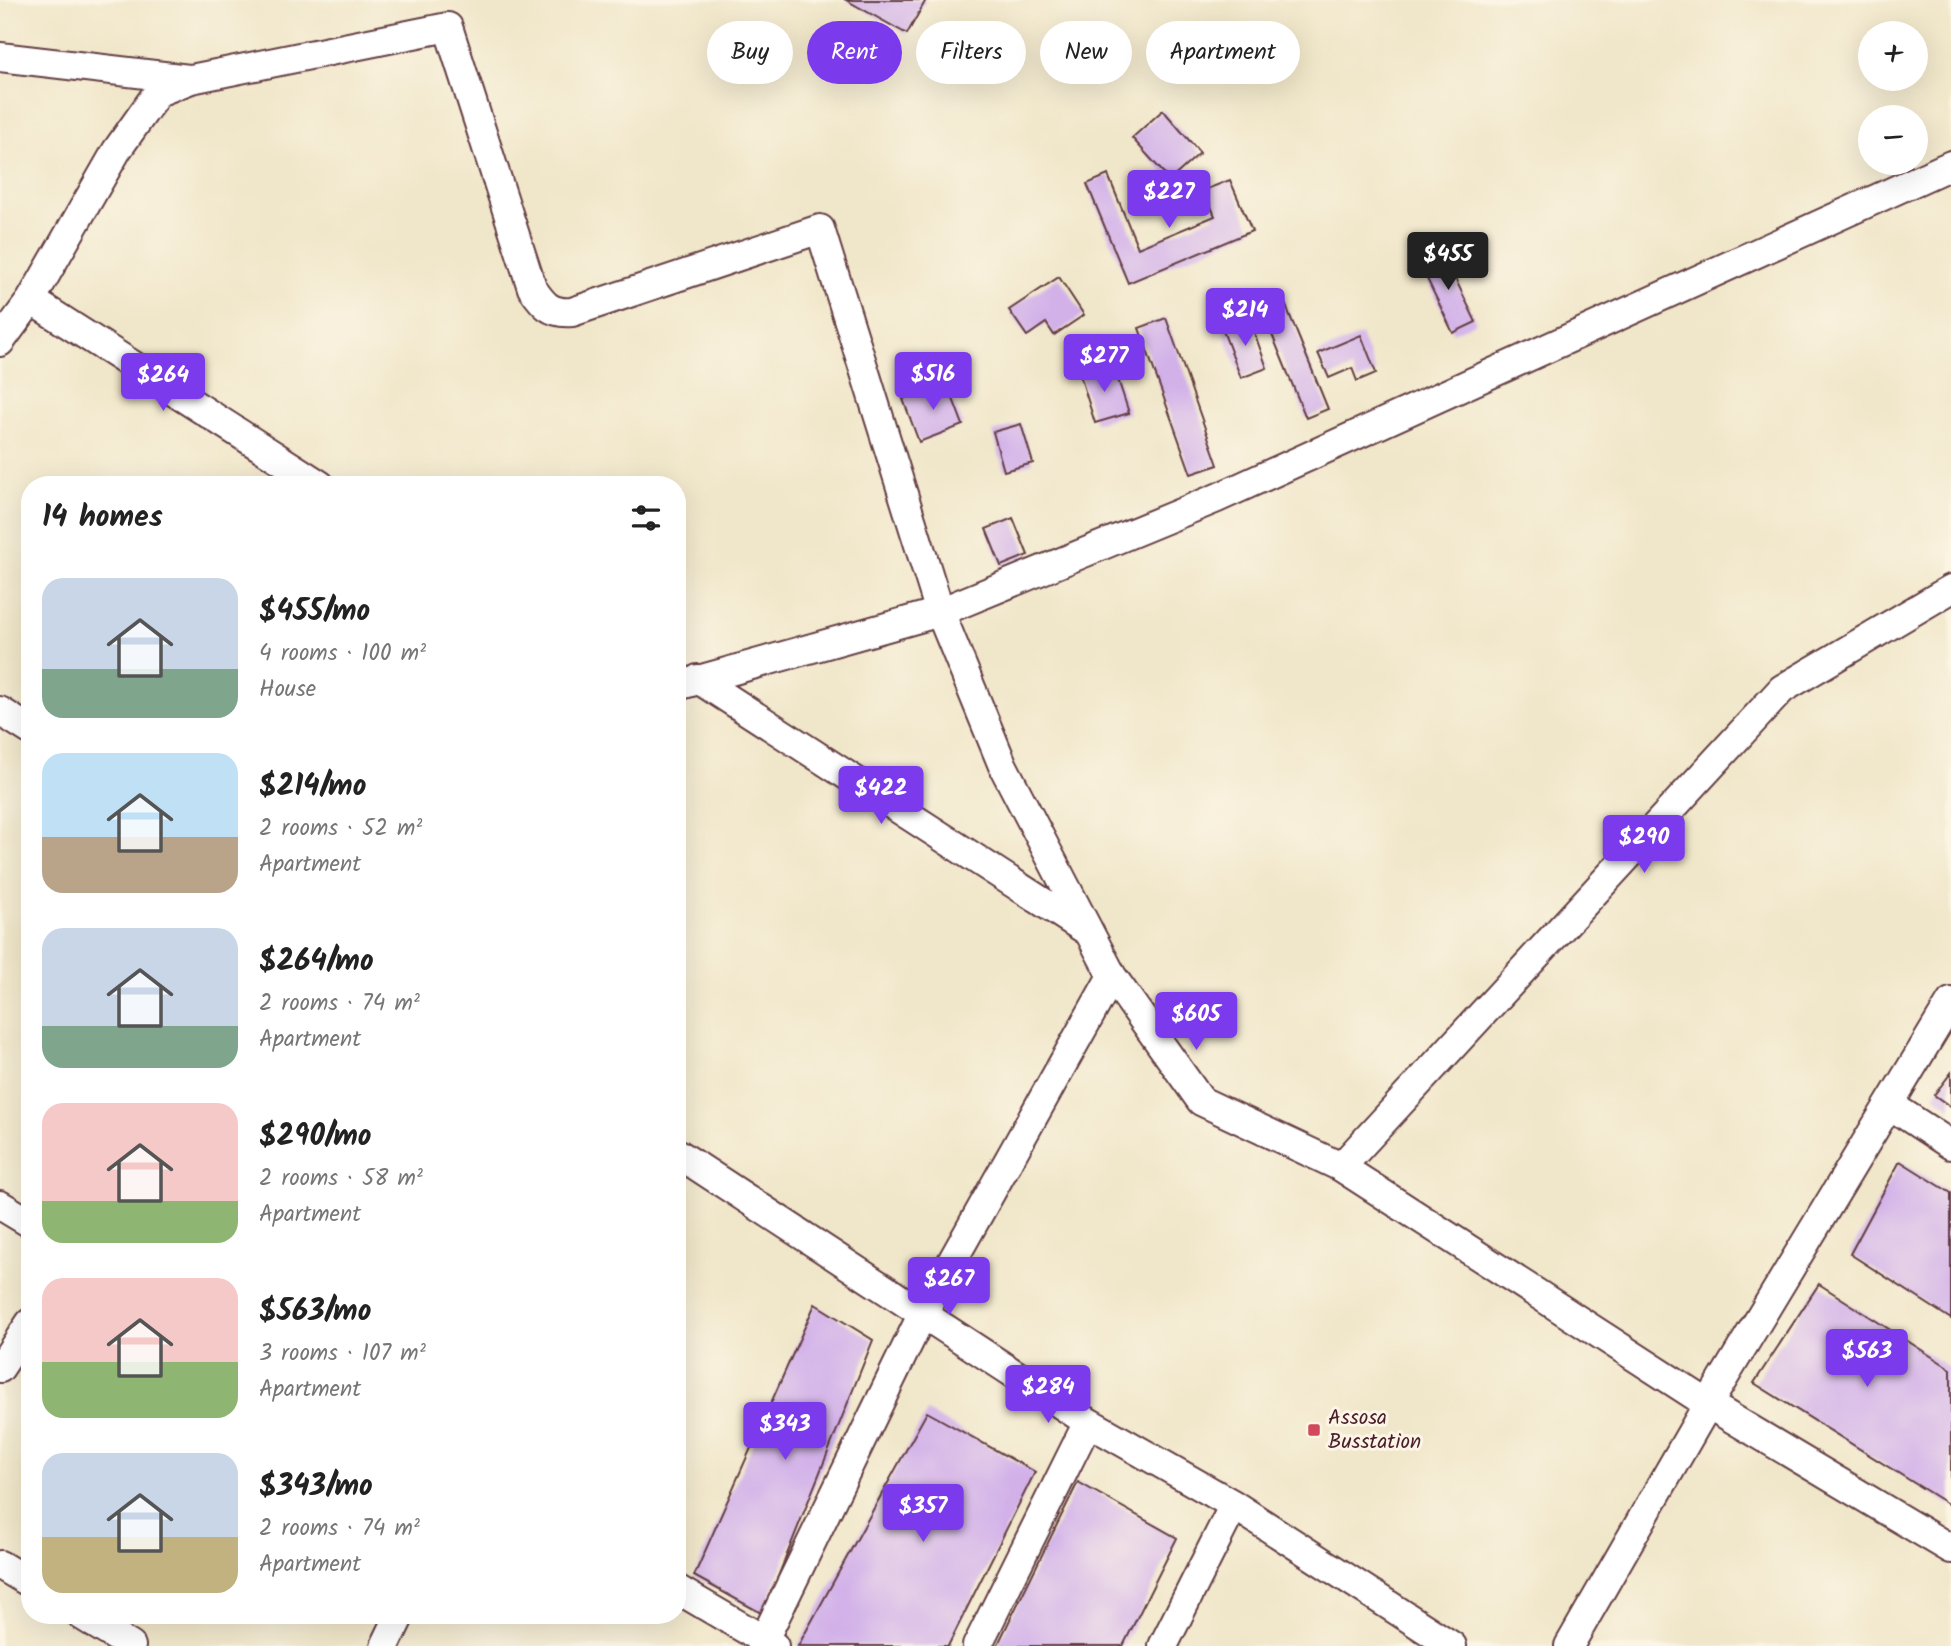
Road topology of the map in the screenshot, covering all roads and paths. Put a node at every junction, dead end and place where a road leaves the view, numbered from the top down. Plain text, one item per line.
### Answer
1 (0, 57) edge
2 (191, 79) junction
3 (1951, 165) edge
4 (31, 300) junction
5 (0, 342) edge
6 (306, 476) edge
7 (1951, 589) edge
8 (940, 612) junction
9 (687, 682) edge
10 (0, 711) edge
11 (21, 724) edge
12 (1090, 932) junction
13 (1112, 976) junction
14 (1951, 1002) edge
15 (1891, 1105) junction
16 (1951, 1145) edge
17 (686, 1159) edge
18 (1340, 1167) junction
19 (0, 1205) edge
20 (21, 1218) edge
21 (922, 1315) junction
22 (21, 1336) edge
23 (0, 1368) edge
24 (1708, 1404) junction
25 (1088, 1422) junction
26 (1234, 1505) junction
27 (1951, 1549) edge
28 (0, 1565) edge
29 (21, 1578) edge
30 (686, 1595) edge
31 (96, 1624) edge
32 (396, 1624) edge
33 (766, 1644) edge
34 (131, 1646) edge
35 (386, 1646) edge
36 (977, 1646) edge
37 (1163, 1646) edge
38 (1452, 1646) edge
39 (1569, 1646) edge

1 - 2 street
2 - 4 street
2 - 8 street
3 - 8 street
4 - 5 street
4 - 6 street
7 - 18 street
8 - 9 street
8 - 12 street
9 - 12 street
10 - 11 street
12 - 13 street
13 - 18 street
13 - 21 street
14 - 15 street
15 - 16 street
15 - 24 street
17 - 21 street
18 - 24 street
19 - 20 street
21 - 25 street
21 - 33 street
22 - 23 street
24 - 27 street
24 - 39 street
25 - 26 street
25 - 36 street
26 - 37 street
26 - 38 street
28 - 29 street
30 - 33 street
31 - 34 street
32 - 35 street

